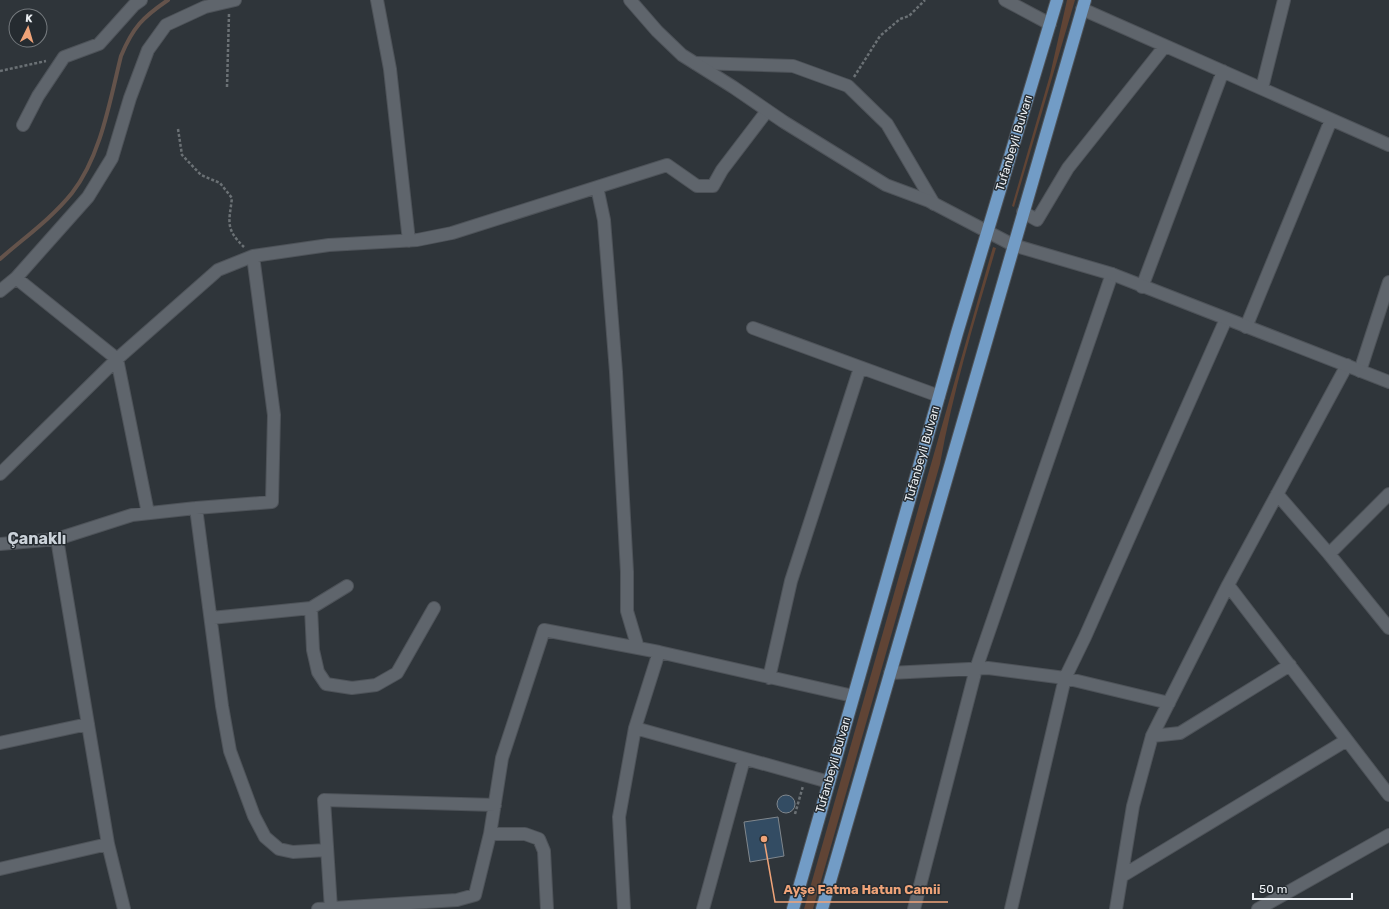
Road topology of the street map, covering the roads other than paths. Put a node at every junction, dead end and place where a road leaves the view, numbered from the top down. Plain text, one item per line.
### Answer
1 (141, 0) edge
2 (377, 0) edge
3 (630, 0) edge
4 (1005, 0) edge
5 (1057, 0) edge
6 (1284, 0) edge
7 (232, 1) edge
8 (1084, 4) edge
9 (1050, 24) junction
10 (1165, 46) junction
11 (696, 63) junction
12 (1223, 71) junction
13 (1262, 88) junction
14 (767, 111) junction
15 (1331, 120) junction
16 (24, 125) dead end
17 (1389, 145) edge
18 (597, 187) junction
19 (934, 204) junction
20 (1022, 212) junction
21 (988, 231) junction
22 (409, 241) junction
23 (1013, 245) junction
24 (253, 256) junction
25 (1112, 274) junction
26 (16, 278) junction
27 (1389, 282) edge
28 (1142, 287) junction
29 (0, 291) edge
30 (1226, 319) junction
31 (1246, 327) junction
32 (753, 328) dead end
33 (117, 359) junction
34 (1347, 365) junction
35 (860, 368) junction
36 (1360, 371) junction
37 (1389, 382) edge
38 (939, 396) junction
39 (0, 474) edge
40 (1277, 494) junction
41 (1389, 494) edge
42 (196, 508) junction
43 (148, 513) junction
44 (57, 539) junction
45 (0, 544) edge
46 (1329, 554) junction
47 (1228, 585) junction
48 (347, 586) dead end
49 (311, 608) junction
50 (434, 608) dead end
51 (211, 618) junction
52 (1389, 628) edge
53 (638, 648) junction
54 (659, 652) junction
55 (1290, 665) junction
56 (976, 669) junction
57 (890, 673) junction
58 (770, 678) junction
59 (1064, 678) junction
60 (853, 696) junction
61 (1169, 703) junction
62 (88, 724) junction
63 (635, 728) junction
64 (1152, 736) junction
65 (1347, 740) junction
66 (0, 743) edge
67 (744, 758) junction
68 (829, 782) junction
69 (1389, 795) edge
70 (494, 805) junction
71 (490, 834) junction
72 (1389, 835) edge
73 (108, 844) junction
74 (327, 850) junction
75 (0, 870) edge
76 (1122, 876) junction
77 (455, 905) edge
78 (331, 908) edge
79 (124, 909) edge
80 (318, 909) edge
81 (546, 909) edge
82 (624, 909) edge
83 (703, 909) edge
84 (793, 909) edge
85 (822, 909) edge
86 (914, 909) edge
87 (1011, 909) edge
88 (1116, 909) edge
89 (1258, 909) edge

1 - 16 street
2 - 22 street
3 - 11 street
4 - 9 street
5 - 9 highway, Tufanbeyli Bulvarı
6 - 13 street
7 - 26 street
8 - 10 street
8 - 20 highway
9 - 21 highway, Tufanbeyli Bulvarı
10 - 12 street
10 - 20 street
11 - 14 street
11 - 19 street
12 - 13 street
12 - 28 street
13 - 15 street
14 - 18 street
14 - 19 street
15 - 17 street
15 - 31 street
18 - 22 street
18 - 53 street
19 - 21 street
20 - 23 highway
21 - 23 street
21 - 38 highway, Tufanbeyli Bulvarı
22 - 24 street
23 - 25 street
23 - 57 highway
24 - 33 street
24 - 42 street
25 - 28 street
25 - 56 street
26 - 29 street
26 - 33 street
27 - 36 street
28 - 30 street
30 - 31 street
30 - 59 street
31 - 34 street
32 - 35 street
33 - 39 street
33 - 43 street
34 - 36 street
34 - 40 street
35 - 38 street
35 - 58 street
36 - 37 street
38 - 60 highway, Tufanbeyli Bulvarı
40 - 46 street
40 - 47 street
41 - 46 street
42 - 43 street
42 - 51 street
43 - 44 street
44 - 45 street
44 - 62 street
46 - 52 street
47 - 55 street
47 - 61 street
48 - 49 street
49 - 50 street
49 - 51 street
51 - 74 street
53 - 54 street
53 - 70 street
54 - 58 street
54 - 63 street
55 - 64 street
55 - 65 street
56 - 57 street
56 - 59 street
56 - 86 street
57 - 85 highway
58 - 60 street
59 - 61 street
59 - 87 street
60 - 68 highway, Tufanbeyli Bulvarı
61 - 64 street
62 - 66 street
62 - 73 street
63 - 67 street
63 - 82 street
64 - 76 street
65 - 69 street
65 - 76 street
67 - 68 street
67 - 83 street
68 - 84 highway, Tufanbeyli Bulvarı
70 - 71 street
70 - 74 street
71 - 77 street
71 - 81 street
72 - 89 street
73 - 75 street
73 - 79 street
74 - 78 street
76 - 88 street
77 - 78 street
78 - 80 street

